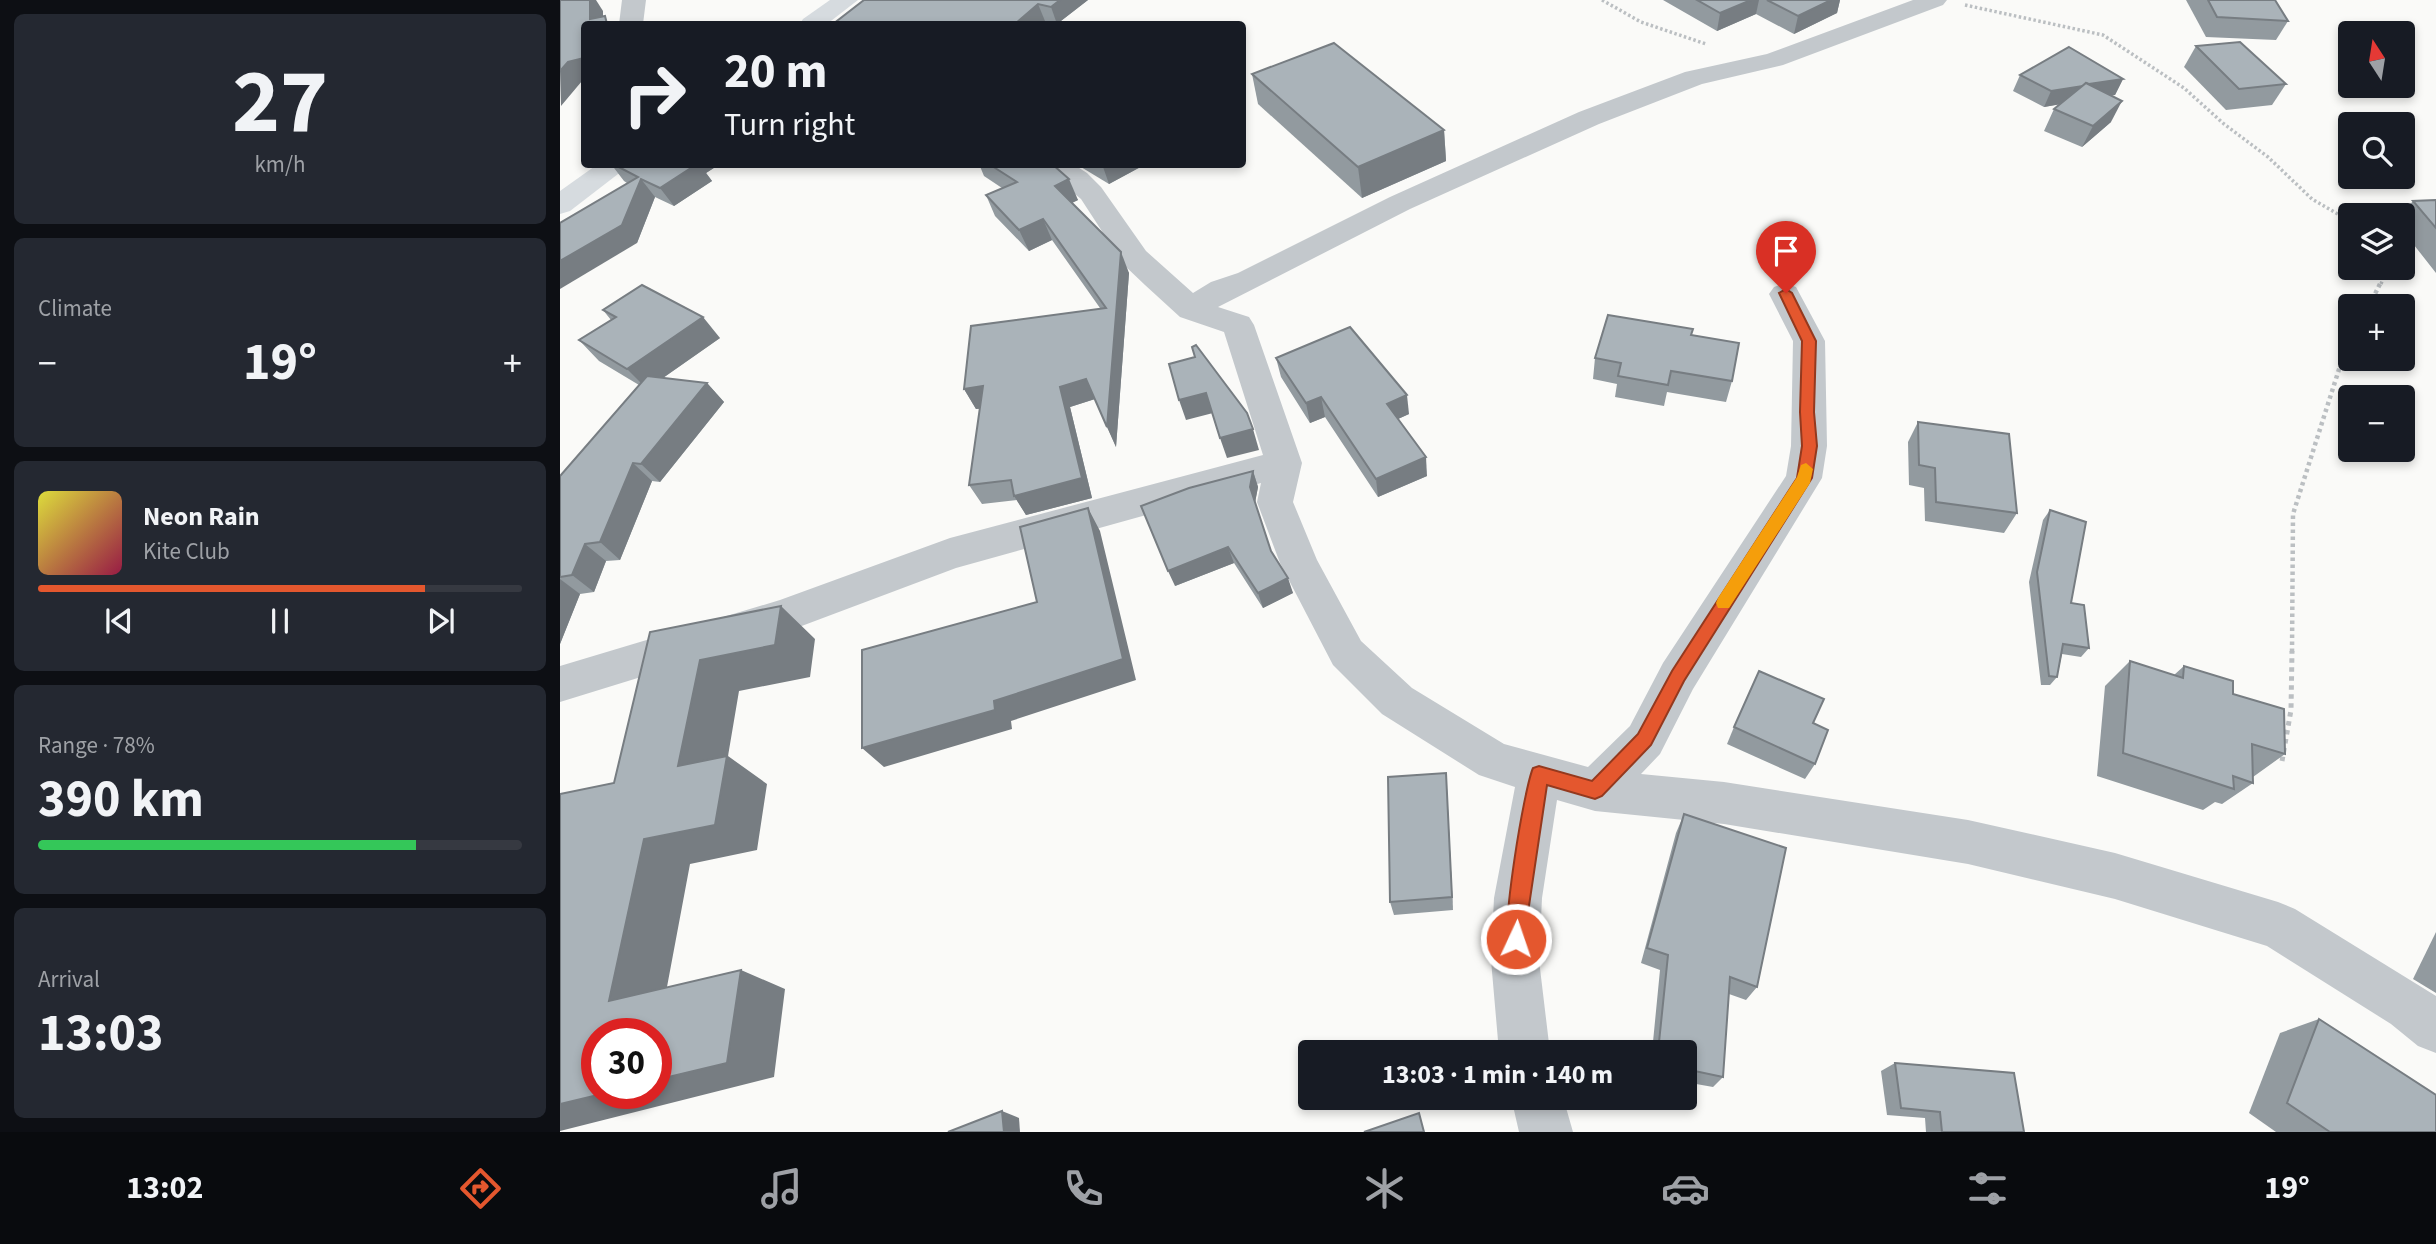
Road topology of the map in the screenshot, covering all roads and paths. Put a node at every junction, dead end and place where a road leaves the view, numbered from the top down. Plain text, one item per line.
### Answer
1 (634, 0) edge
2 (846, 0) edge
3 (1602, 0) edge
4 (1935, 0) edge
5 (1964, 5) dead end
6 (631, 21) edge
7 (816, 21) edge
8 (1745, 67) junction
9 (611, 168) edge
10 (1059, 168) edge
11 (560, 205) edge
12 (2338, 214) edge
13 (1786, 293) dead end
14 (1191, 309) junction
15 (2338, 371) edge
16 (1284, 463) junction
17 (560, 684) edge
18 (2283, 761) edge
19 (1539, 774) junction
20 (1595, 790) junction
21 (2436, 1028) edge
22 (1524, 1040) edge
23 (1540, 1110) edge
24 (1546, 1132) edge

1 - 6 street
2 - 7 main road
3 - 8 path
4 - 8 street
5 - 12 path
8 - 14 street
9 - 11 main road
10 - 14 street
13 - 20 street
14 - 16 street
15 - 18 path
16 - 17 street
16 - 19 street
19 - 20 street
19 - 22 street
20 - 21 street
23 - 24 street

